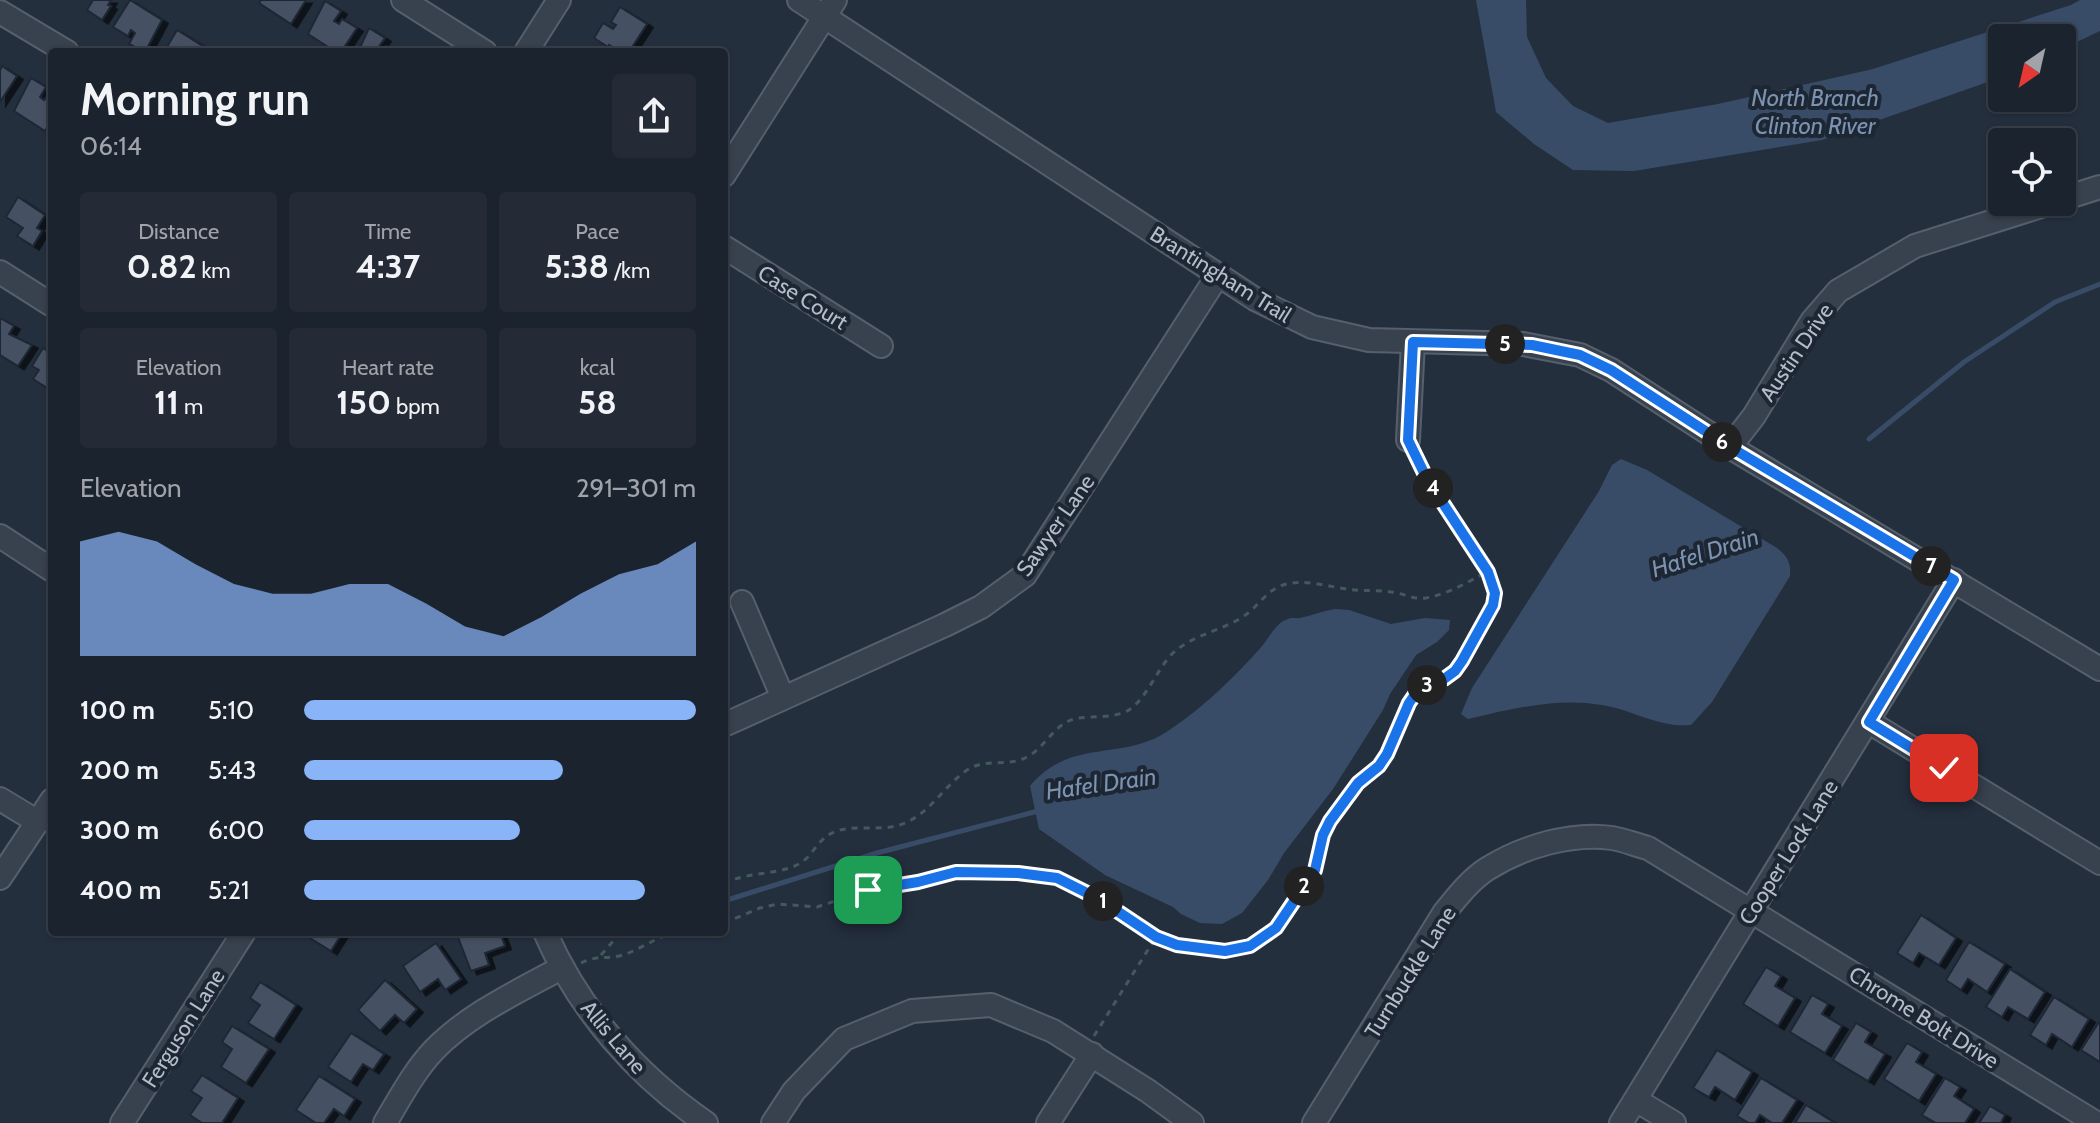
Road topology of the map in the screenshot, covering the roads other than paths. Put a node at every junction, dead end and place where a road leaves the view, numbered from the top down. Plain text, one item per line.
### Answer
1 (403, 0) edge
2 (559, 0) edge
3 (799, 0) edge
4 (829, 9) edge
5 (0, 12) edge
6 (60, 48) edge
7 (479, 48) edge
8 (529, 48) edge
9 (728, 169) edge
10 (2100, 187) edge
11 (2076, 195) edge
12 (2010, 216) edge
13 (728, 250) edge
14 (0, 272) edge
15 (1218, 275) junction
16 (48, 302) edge
17 (1413, 342) junction
18 (881, 346) dead end
19 (1408, 440) road end
20 (1730, 447) junction
21 (0, 536) edge
22 (48, 567) edge
23 (1954, 580) junction
24 (742, 602) dead end
25 (2100, 669) edge
26 (783, 698) junction
27 (1869, 722) junction
28 (728, 723) edge
29 (0, 799) edge
30 (48, 806) edge
31 (38, 822) junction
32 (2100, 863) edge
33 (0, 878) edge
34 (1752, 911) junction
35 (241, 936) edge
36 (547, 936) edge
37 (563, 971) junction
38 (1088, 1052) junction
39 (1636, 1100) junction
40 (122, 1123) edge
41 (385, 1123) edge
42 (706, 1123) edge
43 (773, 1123) edge
44 (1048, 1123) edge
45 (1192, 1123) edge
46 (1314, 1123) edge
47 (1621, 1123) edge
48 (1674, 1123) edge
49 (2096, 1123) edge

1 - 7 street
2 - 8 street
3 - 4 street, Brantingham Trail
4 - 9 street
4 - 15 street, Brantingham Trail
5 - 6 street
10 - 11 street
12 - 20 street, Austin Drive
13 - 18 street, Case Court
14 - 16 street
15 - 17 street, Brantingham Trail
15 - 26 street, Sawyer Lane
17 - 19 street
17 - 20 street, Brantingham Trail
20 - 23 street, Brantingham Trail
21 - 22 street
23 - 25 street, Brantingham Trail
23 - 27 street, Cooper Lock Lane
24 - 26 street
26 - 28 street, Sawyer Lane
27 - 32 street
27 - 34 street, Cooper Lock Lane
29 - 31 street
30 - 31 street
31 - 33 street
34 - 39 street, Cooper Lock Lane
34 - 46 street, Turnbuckle Lane
34 - 49 street, Chrome Bolt Drive
35 - 40 street, Ferguson Lane
36 - 37 street, Allis Lane
37 - 41 street
37 - 42 street, Allis Lane
38 - 43 street
38 - 44 street
38 - 45 street
39 - 47 street, Cooper Lock Lane
39 - 48 street

